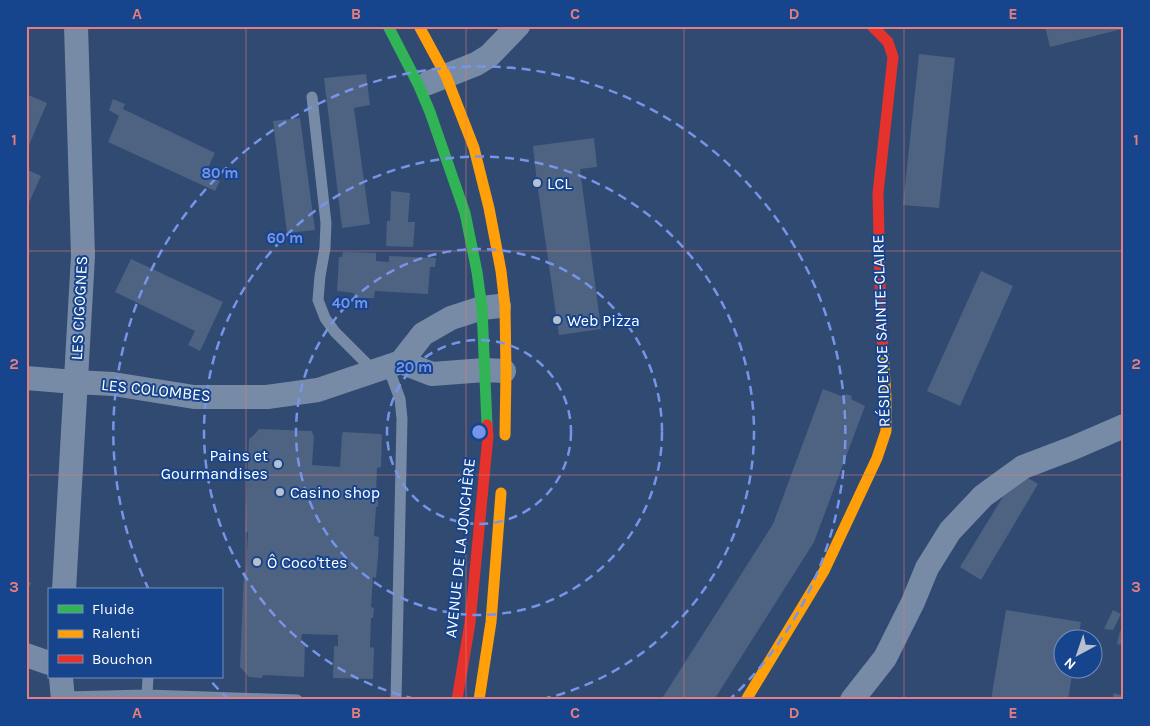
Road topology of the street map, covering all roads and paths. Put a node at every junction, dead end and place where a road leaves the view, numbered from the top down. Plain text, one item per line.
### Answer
1 (76, 26) edge
2 (388, 26) edge
3 (420, 26) edge
4 (518, 26) edge
5 (872, 26) edge
6 (446, 76) junction
7 (419, 86) junction
8 (312, 97) dead end
9 (493, 307) junction
10 (388, 366) junction
11 (496, 370) junction
12 (26, 378) edge
13 (75, 382) junction
14 (1124, 426) edge
15 (504, 447) dead end
16 (501, 486) dead end
17 (64, 588) edge
18 (26, 655) edge
19 (48, 663) edge
20 (148, 678) edge
21 (63, 691) edge
22 (147, 695) junction
23 (297, 700) edge
24 (396, 700) edge
25 (457, 700) edge
26 (479, 700) edge
27 (746, 700) edge
28 (852, 700) edge

1 - 13 street, LES CIGOGNES
2 - 7 street, AVENUE DE LA JONCHÈRE
3 - 6 street, AVENUE DE LA JONCHÈRE
4 - 6 street
5 - 27 street, RÉSIDENCE SAINTE-CLAIRE
6 - 7 street
6 - 9 street, AVENUE DE LA JONCHÈRE
7 - 9 street, AVENUE DE LA JONCHÈRE
8 - 10 lane
9 - 10 street
9 - 11 street, AVENUE DE LA JONCHÈRE
9 - 11 street, AVENUE DE LA JONCHÈRE
10 - 11 street
10 - 13 street, LES COLOMBES
10 - 24 lane
11 - 15 street, AVENUE DE LA JONCHÈRE
11 - 25 street, AVENUE DE LA JONCHÈRE
12 - 13 street, LES COLOMBES
13 - 17 street, LES CIGOGNES
14 - 28 street
16 - 26 street
18 - 19 street
20 - 22 lane
21 - 22 lane
22 - 23 lane

